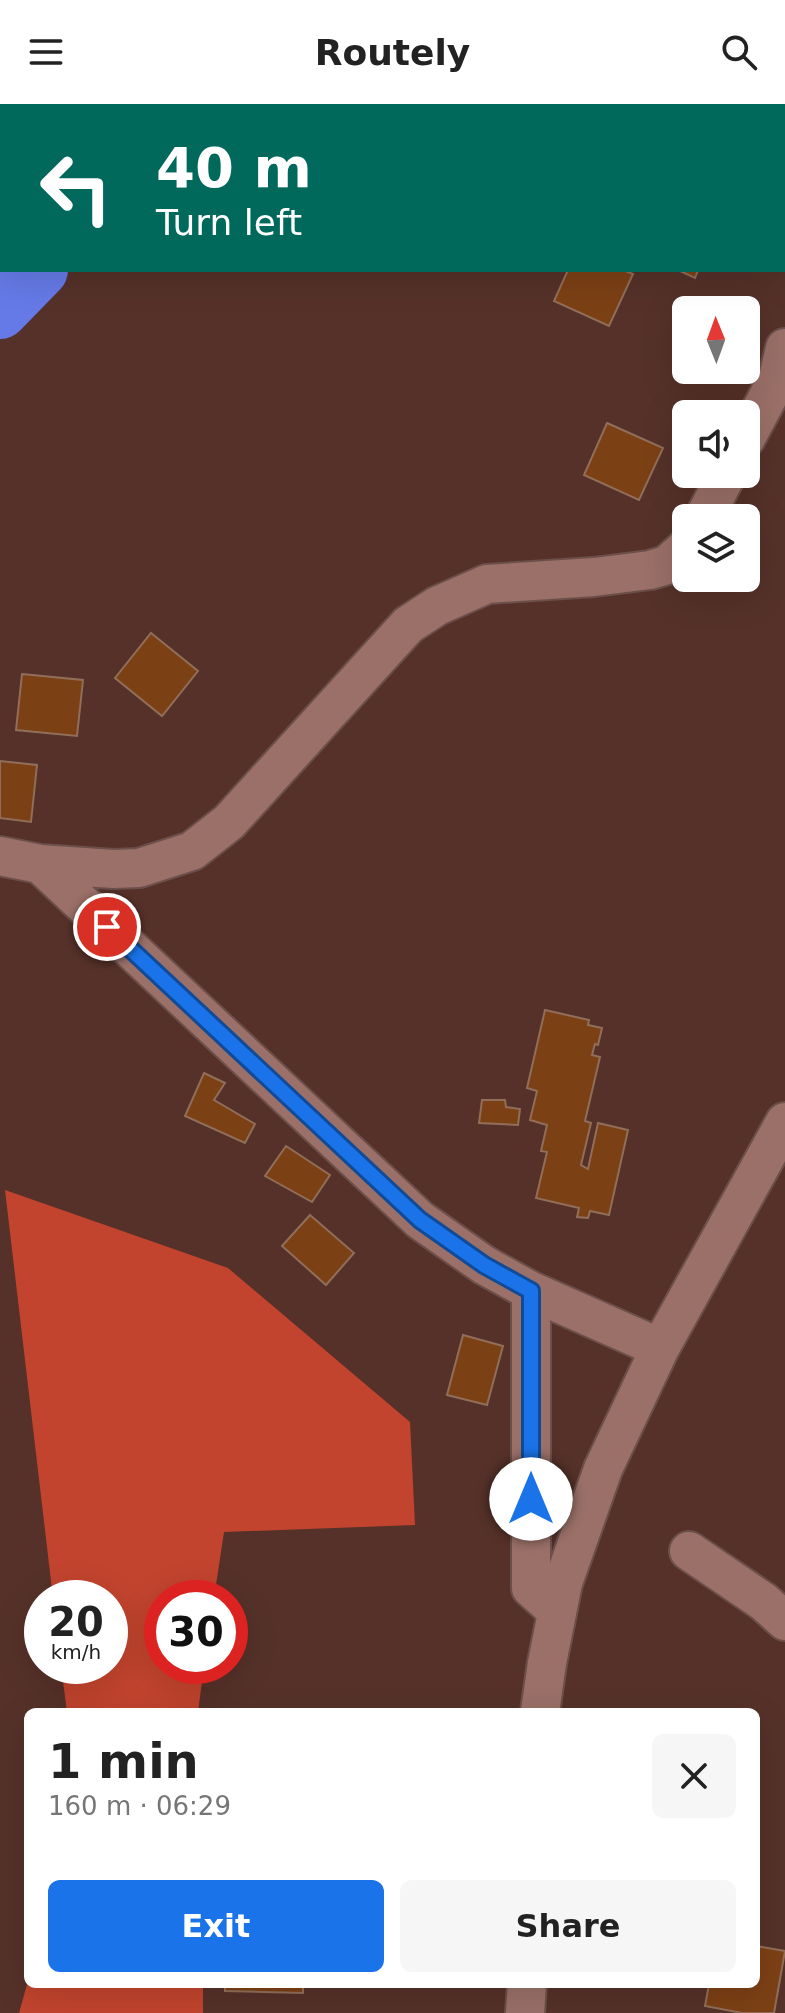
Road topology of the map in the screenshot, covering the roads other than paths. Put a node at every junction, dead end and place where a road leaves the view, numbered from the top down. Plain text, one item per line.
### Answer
1 (785, 348) edge
2 (760, 412) edge
3 (672, 561) edge
4 (0, 856) edge
5 (40, 864) junction
6 (785, 1122) edge
7 (531, 1291) junction
8 (660, 1348) junction
9 (689, 1551) dead end
10 (557, 1611) junction
11 (785, 1621) edge
12 (541, 1708) edge
13 (527, 1988) edge
14 (525, 2013) edge

1 - 2 street
3 - 5 street
4 - 5 street
5 - 7 street
6 - 8 street
7 - 8 street
7 - 10 street
8 - 10 street
9 - 11 street
10 - 12 street
13 - 14 street

